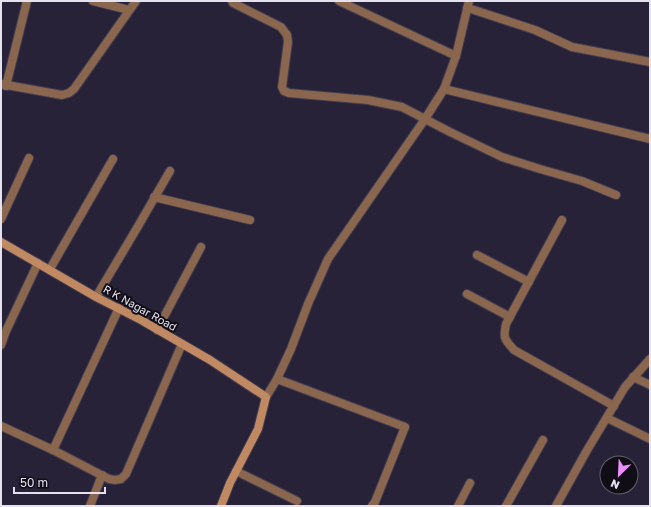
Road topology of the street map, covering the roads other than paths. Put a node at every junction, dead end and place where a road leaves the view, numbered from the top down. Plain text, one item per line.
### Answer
1 (27, 1) edge
2 (93, 1) edge
3 (136, 1) edge
4 (232, 1) edge
5 (339, 1) edge
6 (468, 5) edge
7 (129, 10) junction
8 (456, 56) junction
9 (650, 62) edge
10 (4, 85) edge
11 (444, 89) junction
12 (425, 118) junction
13 (650, 139) edge
14 (29, 158) dead end
15 (113, 159) dead end
16 (170, 171) dead end
17 (616, 195) dead end
18 (154, 197) junction
19 (1, 219) edge
20 (250, 220) dead end
21 (562, 220) dead end
22 (1, 242) edge
23 (201, 247) dead end
24 (477, 255) dead end
25 (38, 263) junction
26 (50, 269) junction
27 (528, 282) junction
28 (467, 294) dead end
29 (96, 296) junction
30 (119, 308) junction
31 (510, 317) junction
32 (157, 330) junction
33 (182, 344) junction
34 (1, 345) edge
35 (650, 359) edge
36 (633, 377) junction
37 (277, 379) junction
38 (650, 385) edge
39 (266, 397) junction
40 (614, 406) junction
41 (607, 418) junction
42 (1, 426) edge
43 (650, 439) edge
44 (543, 440) dead end
45 (53, 450) junction
46 (236, 472) junction
47 (102, 475) junction
48 (470, 482) dead end
49 (297, 500) dead end
50 (90, 506) edge
51 (221, 506) edge
52 (372, 506) edge
53 (458, 506) edge
54 (506, 506) edge
55 (556, 506) edge

1 - 10 street
2 - 7 street
3 - 7 street
4 - 12 street
5 - 8 street
6 - 8 street
6 - 9 street
7 - 10 street
8 - 11 street
11 - 12 street
11 - 13 street
12 - 17 street
12 - 37 street
14 - 19 street
15 - 26 street
16 - 18 street
18 - 20 street
18 - 29 street
21 - 27 street
22 - 25 main road, R K Nagar Road
23 - 32 street
24 - 27 street
25 - 26 main road, R K Nagar Road
25 - 34 street
26 - 29 main road, R K Nagar Road
27 - 31 street
28 - 31 street
29 - 30 main road, R K Nagar Road
30 - 32 main road, R K Nagar Road
30 - 45 street
31 - 40 street
32 - 33 main road, R K Nagar Road
33 - 39 main road, R K Nagar Road
33 - 47 street
35 - 36 street
36 - 38 street
36 - 40 street
37 - 39 street
37 - 52 street
39 - 46 main road
40 - 41 street
41 - 43 street
41 - 55 street
42 - 45 street
44 - 54 street
45 - 47 street
46 - 49 street
46 - 51 main road
47 - 50 street
48 - 53 street

